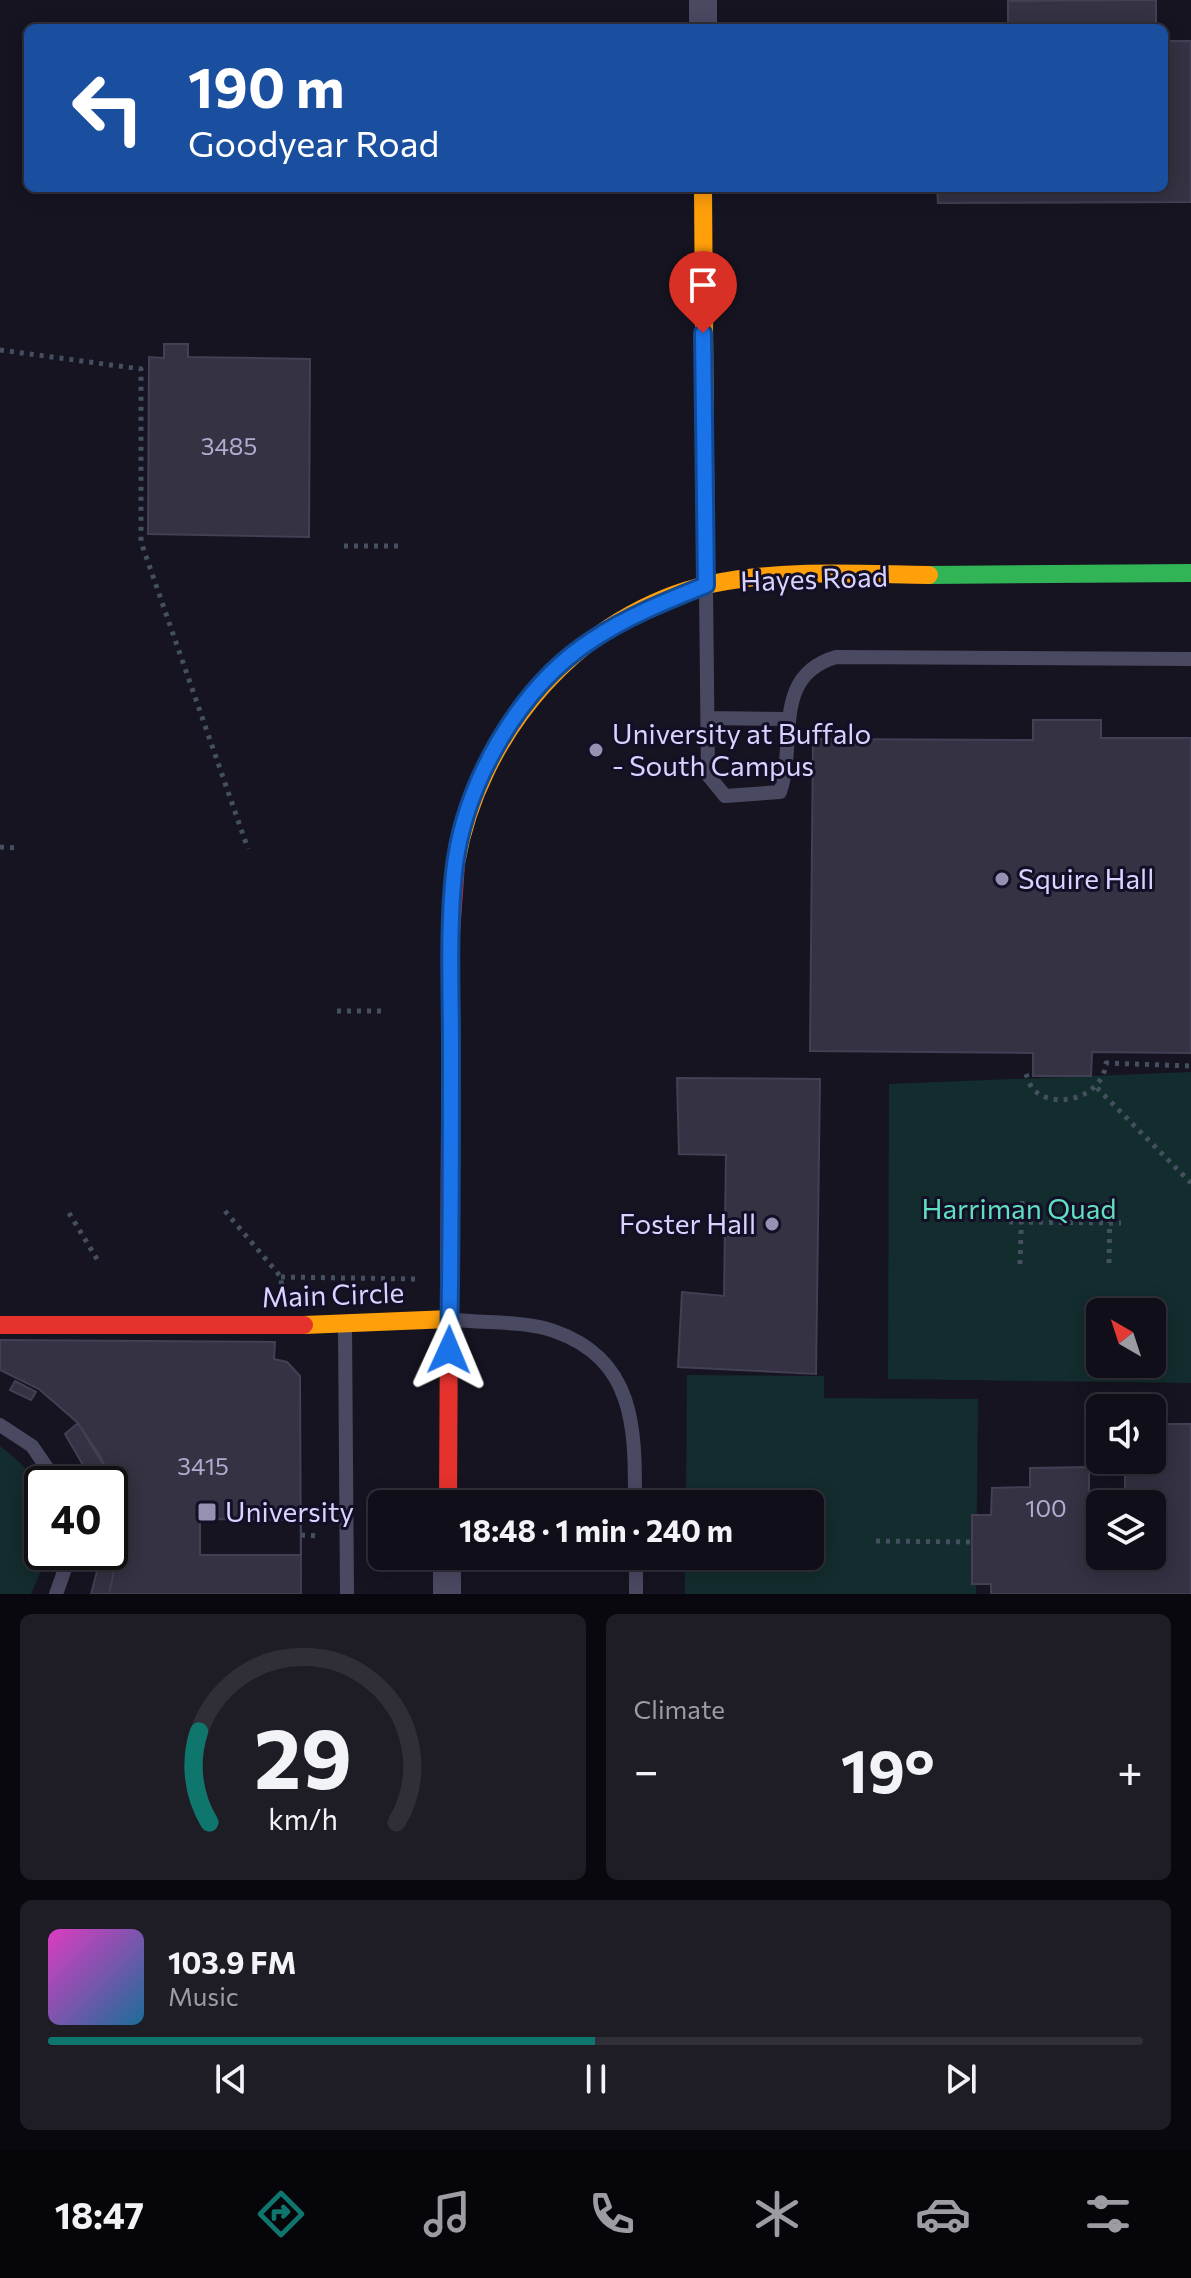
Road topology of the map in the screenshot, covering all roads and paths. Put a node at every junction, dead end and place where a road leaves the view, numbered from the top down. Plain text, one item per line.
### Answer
1 (703, 0) edge
2 (703, 24) edge
3 (703, 192) edge
4 (0, 350) edge
5 (344, 546) dead end
6 (402, 546) dead end
7 (1191, 573) edge
8 (706, 585) junction
9 (1191, 659) edge
10 (709, 718) junction
11 (788, 719) junction
12 (0, 847) edge
13 (19, 848) dead end
14 (248, 849) dead end
15 (337, 1011) dead end
16 (385, 1011) dead end
17 (1191, 1066) edge
18 (1026, 1074) dead end
19 (1097, 1088) junction
20 (1191, 1183) edge
21 (1022, 1201) dead end
22 (1065, 1201) dead end
23 (1110, 1201) dead end
24 (225, 1211) dead end
25 (69, 1213) dead end
26 (1009, 1222) dead end
27 (1021, 1223) junction
28 (1066, 1223) junction
29 (1108, 1223) junction
30 (1121, 1223) dead end
31 (1109, 1263) dead end
32 (100, 1264) dead end
33 (1020, 1264) dead end
34 (430, 1279) dead end
35 (450, 1319) junction
36 (0, 1325) edge
37 (345, 1325) junction
38 (0, 1425) edge
39 (46, 1466) edge
40 (448, 1490) edge
41 (635, 1490) edge
42 (301, 1535) dead end
43 (320, 1536) dead end
44 (876, 1541) dead end
45 (972, 1542) dead end
46 (65, 1570) edge
47 (447, 1570) edge
48 (636, 1570) edge
49 (56, 1594) edge
50 (347, 1594) edge
51 (447, 1594) edge
52 (636, 1594) edge

1 - 2 street
3 - 8 street
4 - 14 path
5 - 6 path
7 - 8 street, Hayes Road
8 - 10 lane
8 - 35 street, Hayes Road
9 - 11 lane
10 - 11 lane
10 - 11 lane
12 - 13 path
15 - 16 path
17 - 19 path
18 - 19 path
19 - 20 path
21 - 27 path
22 - 28 path
23 - 29 path
24 - 34 path
25 - 32 path
26 - 27 path
27 - 28 path
27 - 33 path
28 - 29 path
29 - 30 path
29 - 31 path
35 - 37 street, Main Circle
35 - 40 street, Hayes Road
35 - 41 lane, Main Circle
36 - 37 street, Main Circle
37 - 50 lane
38 - 39 lane
42 - 43 path
44 - 45 path
46 - 49 lane
47 - 51 street
48 - 52 lane

